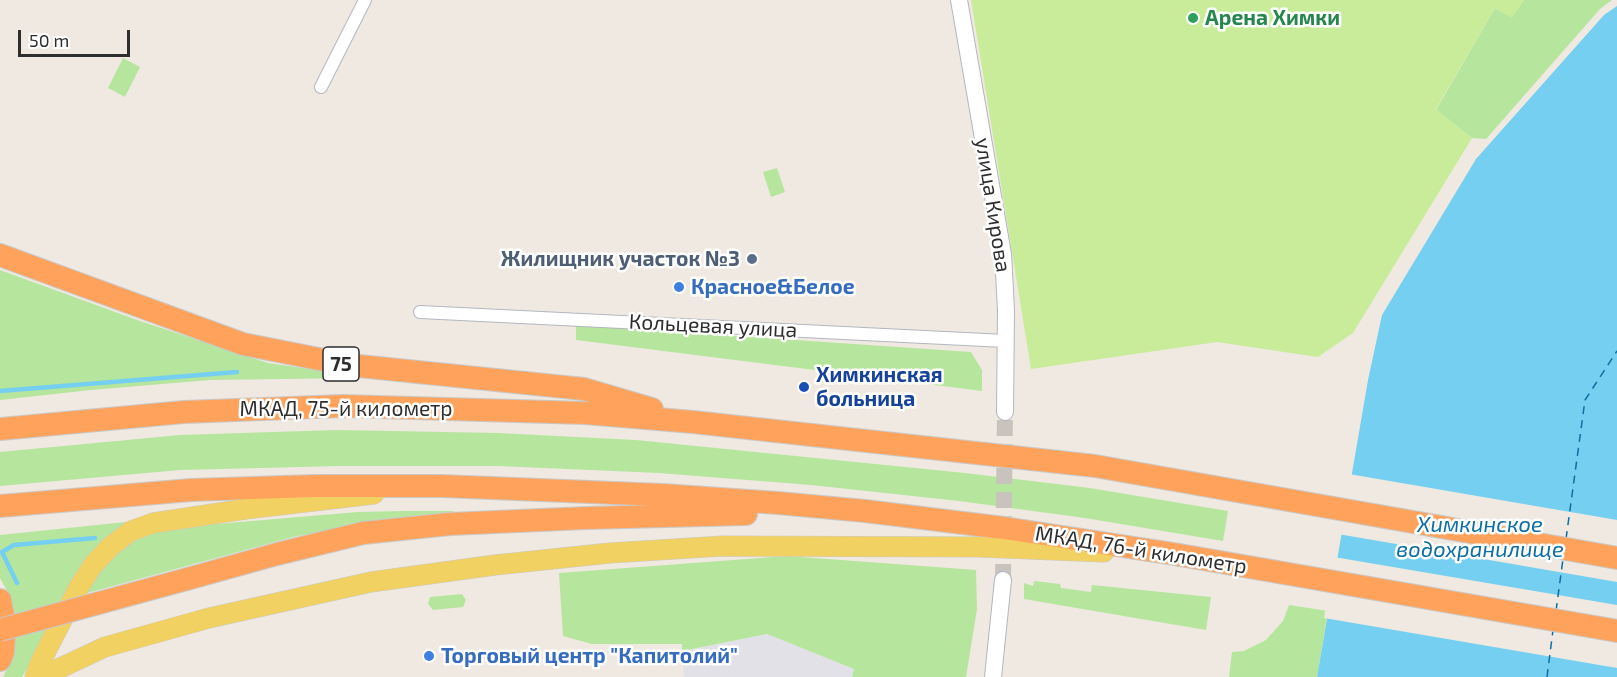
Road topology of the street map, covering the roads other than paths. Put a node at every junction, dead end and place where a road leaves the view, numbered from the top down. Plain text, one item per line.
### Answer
1 (365, 0) edge
2 (959, 0) edge
3 (321, 87) dead end
4 (0, 255) edge
5 (420, 312) dead end
6 (1005, 341) junction
7 (1005, 412) tunnel mouth
8 (693, 422) junction
9 (0, 429) edge
10 (442, 486) junction
11 (0, 506) edge
12 (865, 511) junction
13 (1174, 554) junction
14 (1617, 558) edge
15 (1003, 580) tunnel mouth
16 (0, 600) edge
17 (0, 630) edge
18 (1617, 631) edge
19 (0, 660) edge
20 (35, 677) edge
21 (47, 677) edge
22 (993, 677) edge

1 - 3 street
2 - 6 street, улица Кирова
4 - 8 highway, 75
5 - 6 street, Кольцевая улица
6 - 7 street, улица Кирова
8 - 9 highway, МКАД, 75-й километр
8 - 14 highway
10 - 11 highway
10 - 12 highway, МКАД, 76-й километр
10 - 20 main road
12 - 13 highway, МКАД, 76-й километр
12 - 17 highway, bridge
13 - 18 highway, МКАД, 76-й километр
13 - 21 main road
15 - 22 street
16 - 19 highway

